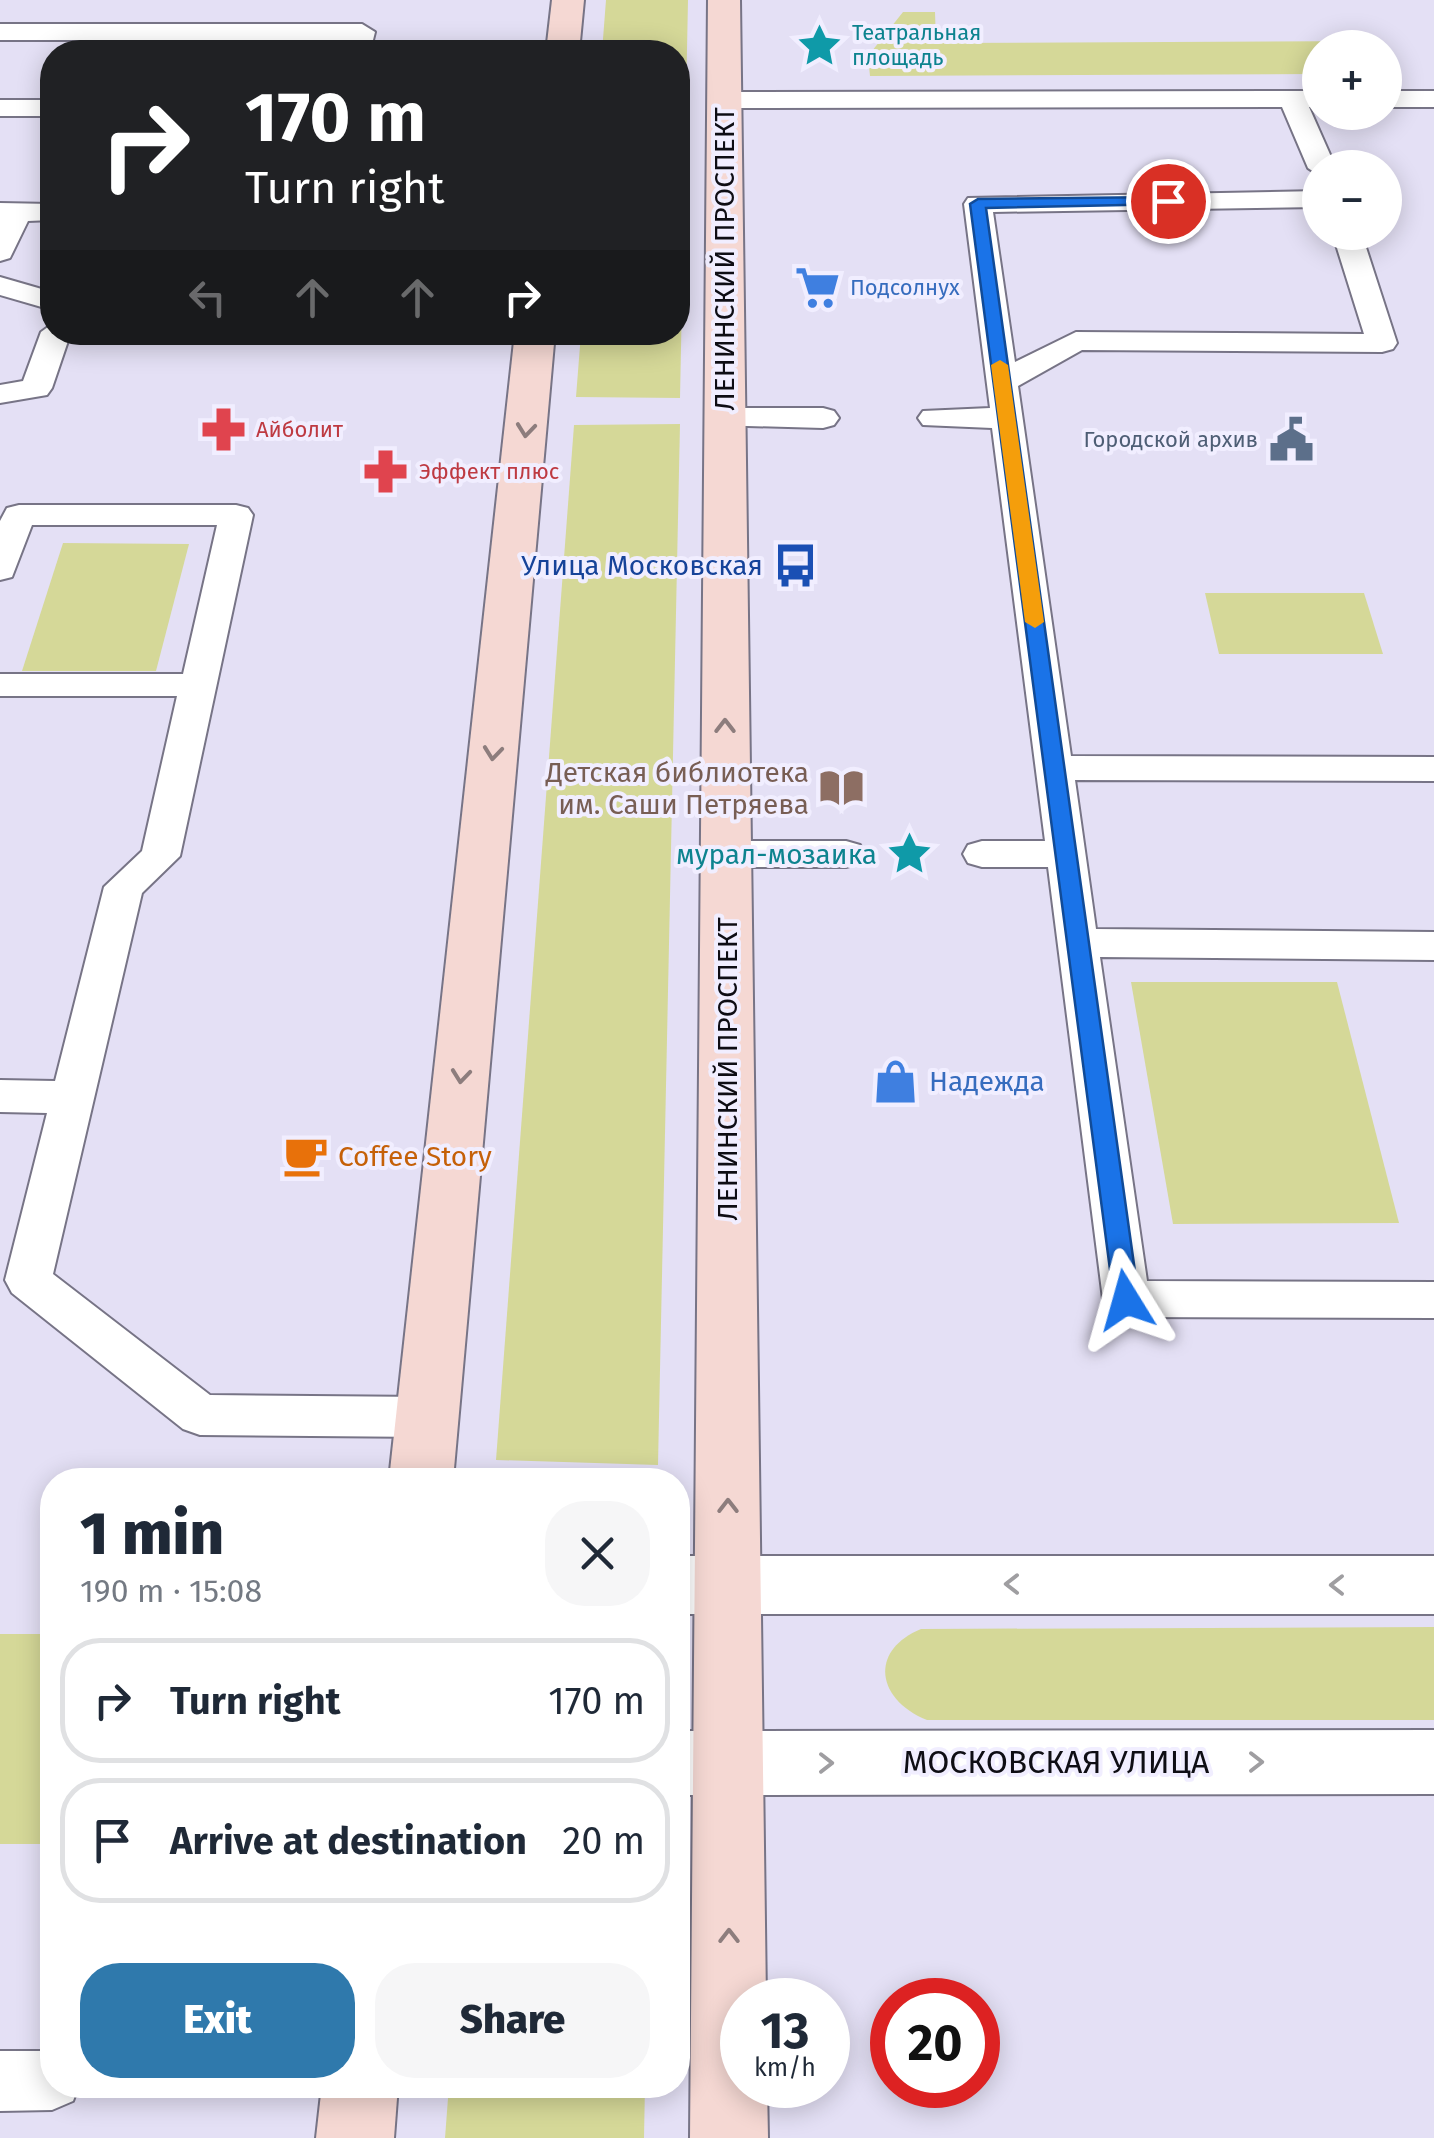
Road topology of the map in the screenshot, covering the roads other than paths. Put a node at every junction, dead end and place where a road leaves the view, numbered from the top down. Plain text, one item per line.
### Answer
1 (78, 0) edge
2 (568, 0) edge
3 (724, 0) edge
4 (0, 32) edge
5 (66, 32) junction
6 (151, 40) edge
7 (210, 40) edge
8 (360, 40) edge
9 (564, 40) edge
10 (1302, 99) edge
11 (1402, 99) edge
12 (1434, 99) edge
13 (724, 100) junction
14 (0, 108) edge
15 (40, 108) edge
16 (1302, 199) edge
17 (9, 212) edge
18 (40, 212) edge
19 (1352, 250) edge
20 (0, 252) edge
21 (0, 286) edge
22 (40, 298) edge
23 (51, 345) edge
24 (534, 345) edge
25 (1002, 382) junction
26 (0, 394) edge
27 (725, 418) junction
28 (823, 418) dead end
29 (934, 418) dead end
30 (1007, 418) junction
31 (0, 570) edge
32 (0, 685) edge
33 (196, 685) junction
34 (1055, 768) junction
35 (1434, 769) edge
36 (726, 854) junction
37 (846, 854) dead end
38 (982, 854) dead end
39 (1066, 854) junction
40 (1078, 944) junction
41 (1434, 946) edge
42 (0, 1096) edge
43 (73, 1096) junction
44 (1434, 1300) edge
45 (427, 1417) junction
46 (422, 1468) edge
47 (703, 1584) edge
48 (1434, 1584) edge
49 (1434, 1762) edge
50 (703, 1763) edge
51 (40, 2080) edge
52 (0, 2081) edge
53 (359, 2098) edge
54 (355, 2138) edge
55 (729, 2138) edge

1 - 5 lane
2 - 9 main road
3 - 13 main road, ЛЕНИНСКИЙ ПРОСПЕКТ
4 - 5 lane
5 - 6 lane
7 - 8 lane
10 - 13 lane
11 - 12 lane
13 - 27 main road, ЛЕНИНСКИЙ ПРОСПЕКТ
14 - 15 lane
16 - 25 lane
17 - 18 lane
17 - 20 lane
19 - 25 lane
21 - 22 lane
23 - 26 lane
24 -> 45 main road
25 - 30 lane
27 - 28 lane
36 -> 27 main road, ЛЕНИНСКИЙ ПРОСПЕКТ
29 - 30 lane
30 - 34 lane
31 - 33 lane
32 - 33 lane
33 - 43 lane
34 - 35 lane
34 - 39 lane
36 - 37 lane
47 -> 36 main road, ЛЕНИНСКИЙ ПРОСПЕКТ
38 - 39 lane
39 - 40 lane
40 - 41 lane
40 - 44 lane
42 - 43 lane
43 - 45 lane
45 - 46 main road
48 -> 47 street
47 - 50 main road, ЛЕНИНСКИЙ ПРОСПЕКТ
50 -> 49 street, МОСКОВСКАЯ УЛИЦА
55 -> 50 main road, ЛЕНИНСКИЙ ПРОСПЕКТ
51 - 52 lane
53 - 54 main road

